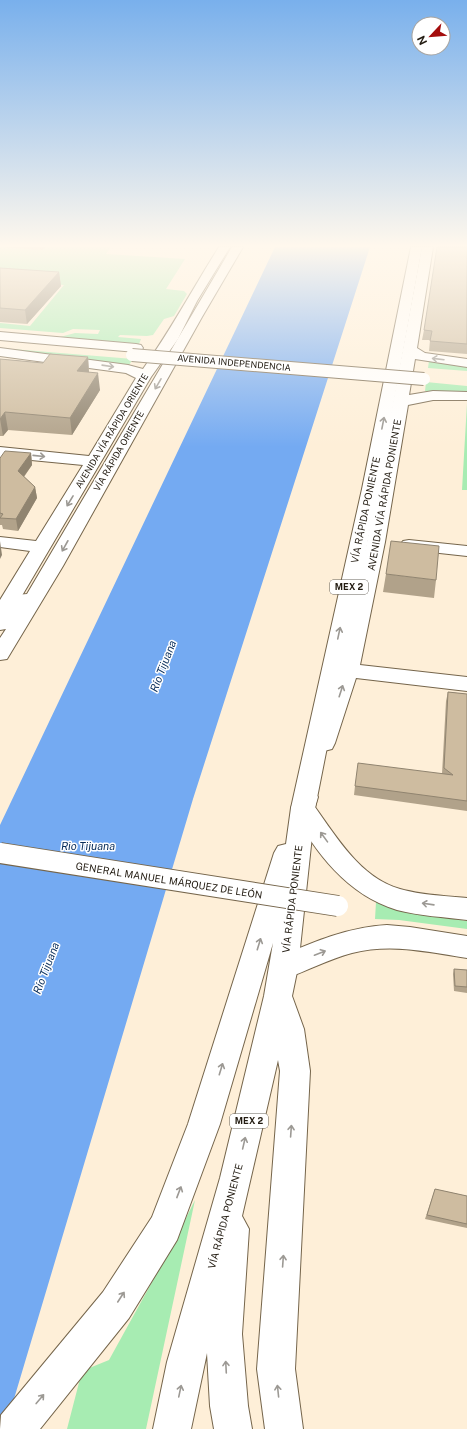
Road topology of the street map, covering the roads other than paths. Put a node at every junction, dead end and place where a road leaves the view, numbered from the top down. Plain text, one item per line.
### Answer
1 (184, 314) edge
2 (199, 314) edge
3 (404, 314) edge
4 (417, 314) edge
5 (0, 336) edge
6 (0, 344) edge
7 (410, 350) junction
8 (134, 351) junction
9 (0, 352) edge
10 (467, 363) edge
11 (467, 374) edge
12 (423, 375) junction
13 (144, 378) junction
14 (438, 380) dead end
15 (453, 382) dead end
16 (467, 383) edge
17 (467, 396) edge
18 (401, 402) junction
19 (128, 405) junction
20 (395, 438) junction
21 (119, 451) junction
22 (0, 452) edge
23 (94, 461) junction
24 (370, 489) junction
25 (0, 542) edge
26 (376, 542) junction
27 (43, 547) junction
28 (467, 551) edge
29 (54, 566) junction
30 (0, 616) edge
31 (0, 624) edge
32 (2, 652) edge
33 (348, 670) junction
34 (467, 684) edge
35 (303, 808) junction
36 (0, 853) edge
37 (338, 906) dead end
38 (467, 909) edge
39 (467, 947) edge
40 (281, 982) junction
41 (236, 1178) junction
42 (15, 1429) edge
43 (172, 1429) edge
44 (233, 1429) edge
45 (284, 1429) edge

1 - 13 main road, AVENIDA VÍA RÁPIDA ORIENTE
2 -> 21 main road, VÍA RÁPIDA ORIENTE
24 -> 3 main road, VÍA RÁPIDA PONIENTE / MEX 2
4 - 7 main road, AVENIDA VÍA RÁPIDA PONIENTE
5 - 8 main road, AVENIDA INDEPENDENCIA
6 - 8 main road, AVENIDA INDEPENDENCIA
10 -> 7 main road
7 - 18 main road, AVENIDA VÍA RÁPIDA PONIENTE
8 - 12 main road, AVENIDA INDEPENDENCIA, bridge
9 -> 13 main road
11 - 12 main road, AVENIDA INDEPENDENCIA
12 - 14 main road, AVENIDA INDEPENDENCIA
13 - 19 main road, AVENIDA VÍA RÁPIDA ORIENTE
15 - 16 main road
17 - 18 main road
18 - 20 main road, AVENIDA VÍA RÁPIDA PONIENTE
19 - 21 main road
19 - 23 main road, AVENIDA VÍA RÁPIDA ORIENTE
20 - 24 main road
20 - 26 main road, AVENIDA VÍA RÁPIDA PONIENTE
21 -> 29 main road, VÍA RÁPIDA ORIENTE
22 -> 23 main road
23 -> 27 main road, AVENIDA VÍA RÁPIDA ORIENTE
35 -> 24 main road, VÍA RÁPIDA PONIENTE / MEX 2
25 - 27 main road
26 - 28 main road
26 - 33 main road, AVENIDA VÍA RÁPIDA PONIENTE
27 - 30 main road, AVENIDA VÍA RÁPIDA ORIENTE
29 - 31 main road
29 - 32 main road, VÍA RÁPIDA ORIENTE
33 - 34 main road
35 -> 33 main road, AVENIDA VÍA RÁPIDA PONIENTE
38 -> 35 main road
35 - 40 main road, VÍA RÁPIDA PONIENTE / MEX 2
42 -> 35 main road
36 - 37 street, GENERAL MANUEL MÁRQUEZ DE LEÓN, bridge
40 -> 39 main road
41 -> 40 main road, VÍA RÁPIDA PONIENTE / MEX 2
45 -> 40 main road
43 -> 41 main road, VÍA RÁPIDA PONIENTE / MEX 2
44 -> 41 main road

